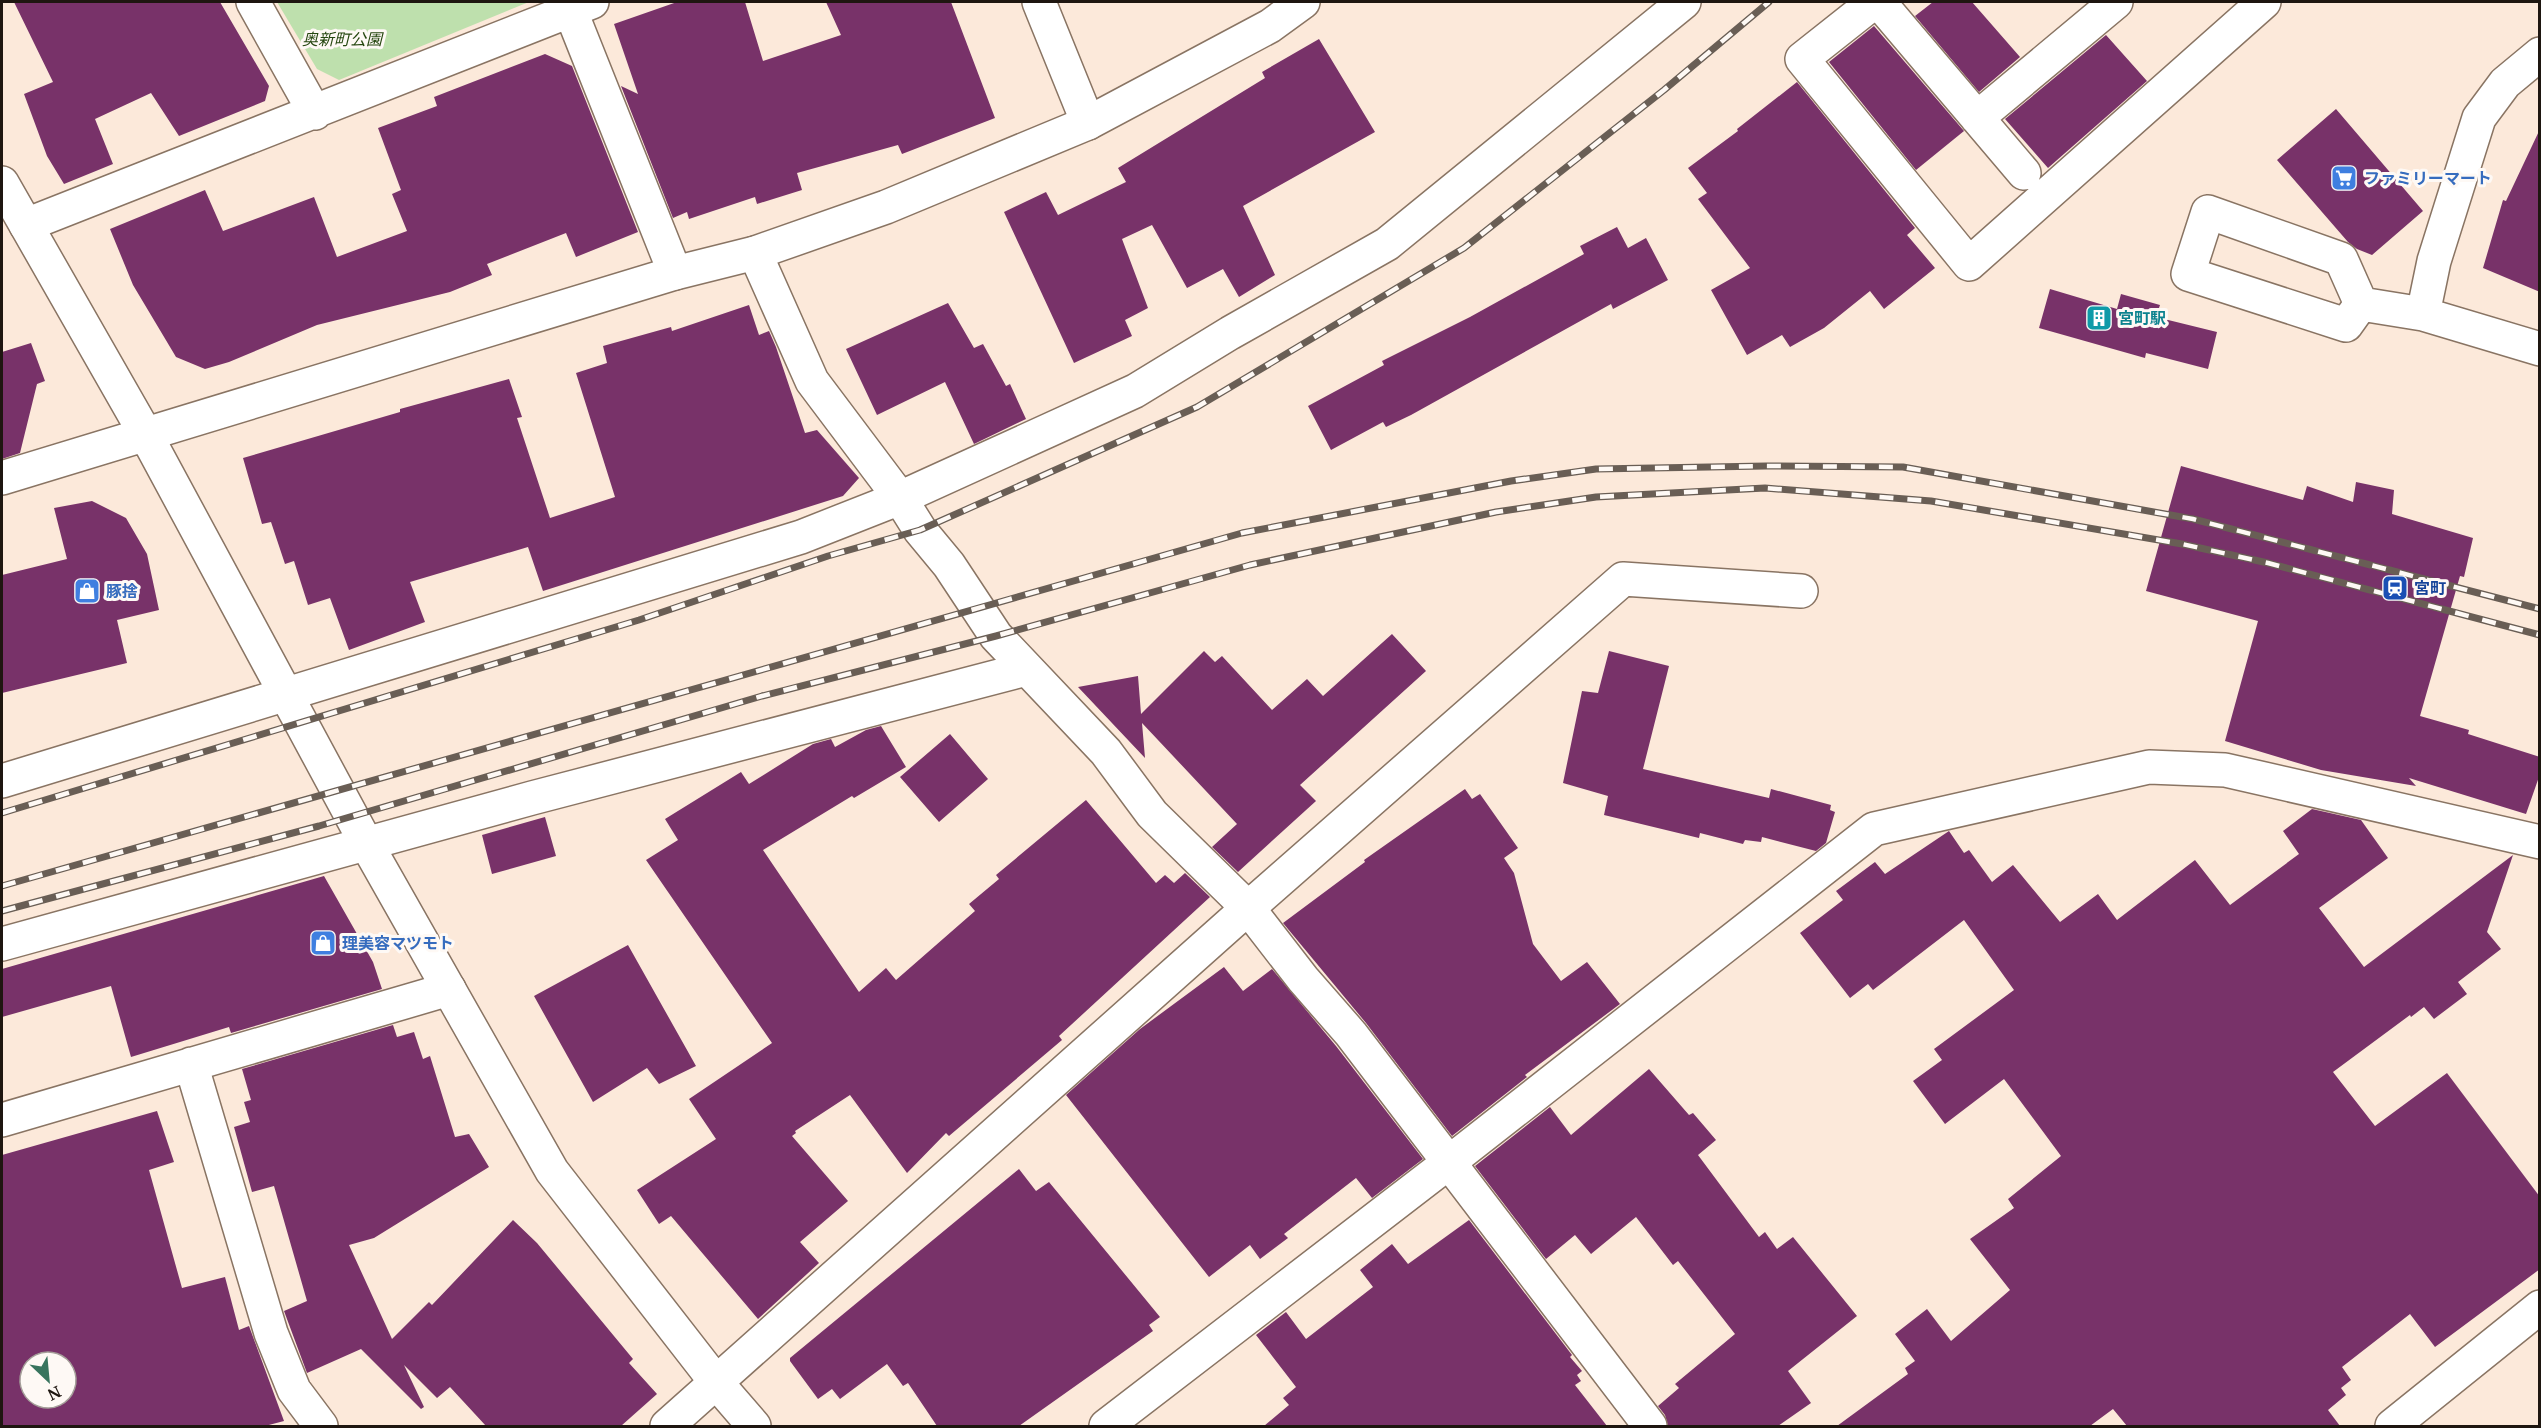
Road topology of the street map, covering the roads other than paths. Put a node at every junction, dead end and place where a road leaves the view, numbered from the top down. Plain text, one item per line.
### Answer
1 (253, 2) edge
2 (1039, 2) edge
3 (1303, 2) edge
4 (1684, 2) edge
5 (1874, 2) edge
6 (1879, 2) edge
7 (2116, 2) edge
8 (2264, 2) edge
9 (577, 5) edge
10 (2540, 54) edge
11 (315, 113) junction
12 (1977, 117) junction
13 (1088, 123) junction
14 (2024, 173) dead end
15 (2, 183) edge
16 (26, 225) junction
17 (755, 253) junction
18 (675, 273) junction
19 (2361, 304) junction
20 (2423, 314) junction
21 (2540, 349) edge
22 (146, 435) junction
23 (2, 478) edge
24 (900, 498) junction
25 (1801, 591) dead end
26 (1026, 669) junction
27 (285, 695) junction
28 (2, 781) edge
29 (2540, 842) edge
30 (366, 843) junction
31 (1248, 908) junction
32 (2, 944) edge
33 (449, 989) junction
34 (191, 1064) junction
35 (2, 1120) edge
36 (1448, 1164) junction
37 (2540, 1306) edge
38 (716, 1382) junction
39 (321, 1426) edge
40 (668, 1426) edge
41 (754, 1426) edge
42 (1106, 1426) edge
43 (1650, 1426) edge
44 (2392, 1426) edge

1 - 11 street
2 - 13 street
3 - 13 street
4 - 24 street
5 - 8 street
6 - 12 street
7 - 12 street
9 - 11 street
9 - 18 street
10 - 20 street
11 - 16 street
12 - 14 street
13 - 17 street
15 - 16 street
16 - 22 street
17 - 18 street
17 - 24 street
18 - 22 street
19 - 19 street
19 - 20 street
20 - 21 street
22 - 23 street
22 - 27 street
24 - 26 street
24 - 27 street
25 - 31 street
26 - 30 street
26 - 31 street
27 - 28 street
27 - 30 street
29 - 36 street
30 - 32 street
30 - 33 street
31 - 36 street
31 - 38 street
33 - 34 street
33 - 38 street
34 - 35 street
34 - 39 street
36 - 42 street
36 - 43 street
37 - 44 street
38 - 40 street
38 - 41 street

